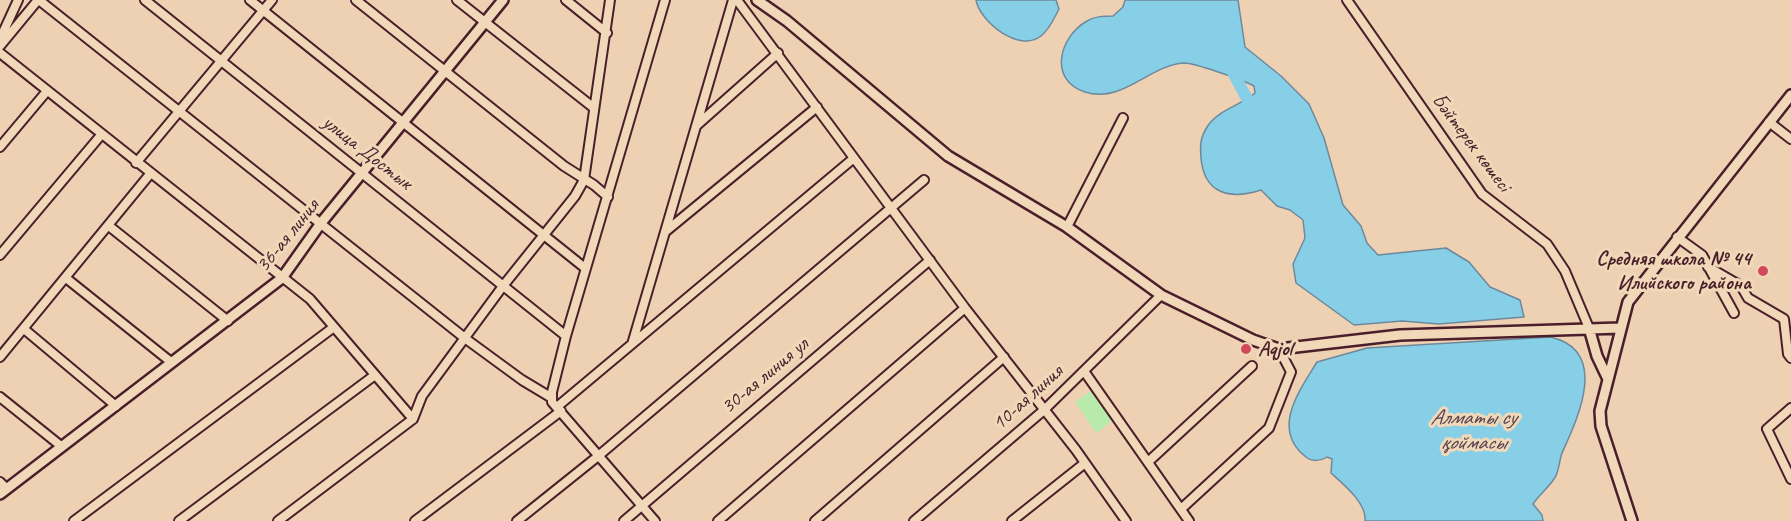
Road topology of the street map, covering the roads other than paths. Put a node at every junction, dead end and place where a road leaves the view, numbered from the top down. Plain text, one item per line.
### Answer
1 (18, 0) edge
2 (39, 0) edge
3 (145, 0) edge
4 (250, 0) edge
5 (272, 0) edge
6 (356, 0) edge
7 (457, 0) edge
8 (503, 0) edge
9 (566, 0) edge
10 (610, 0) edge
11 (665, 0) edge
12 (735, 0) edge
13 (757, 0) edge
14 (1347, 0) edge
15 (264, 11) junction
16 (485, 23) junction
17 (607, 33) junction
18 (0, 39) edge
19 (0, 46) edge
20 (0, 53) edge
21 (778, 53) junction
22 (221, 60) junction
23 (445, 71) junction
24 (46, 91) junction
25 (1791, 95) edge
26 (817, 107) junction
27 (594, 108) junction
28 (179, 110) junction
29 (1123, 118) dead end
30 (401, 122) junction
31 (1769, 122) junction
32 (696, 127) junction
33 (101, 135) junction
34 (1791, 139) edge
35 (0, 147) edge
36 (854, 158) junction
37 (136, 163) junction
38 (150, 174) junction
39 (362, 174) junction
40 (584, 180) junction
41 (924, 180) dead end
42 (608, 198) junction
43 (892, 207) junction
44 (321, 223) junction
45 (109, 226) junction
46 (1066, 227) junction
47 (665, 232) junction
48 (544, 233) junction
49 (1677, 237) junction
50 (0, 255) edge
51 (930, 260) junction
52 (1708, 267) junction
53 (585, 268) junction
54 (66, 278) junction
55 (282, 278) junction
56 (503, 286) junction
57 (1161, 295) junction
58 (965, 308) junction
59 (1734, 313) dead end
60 (228, 321) junction
61 (334, 327) junction
62 (1589, 328) junction
63 (1620, 328) junction
64 (24, 329) junction
65 (566, 336) junction
66 (466, 339) junction
67 (632, 342) junction
68 (1279, 349) junction
69 (0, 357) edge
70 (1004, 357) junction
71 (1791, 357) edge
72 (171, 362) junction
73 (1252, 366) dead end
74 (1084, 371) junction
75 (375, 375) junction
76 (1608, 380) junction
77 (0, 397) edge
78 (552, 398) junction
79 (116, 406) junction
80 (1791, 408) edge
81 (560, 409) junction
82 (1044, 410) junction
83 (413, 419) junction
84 (61, 447) junction
85 (597, 457) junction
86 (1148, 462) junction
87 (1085, 463) junction
88 (1791, 479) edge
89 (2, 488) edge
90 (644, 506) junction
91 (1180, 509) junction
92 (74, 521) edge
93 (179, 521) edge
94 (278, 521) edge
95 (415, 521) edge
96 (517, 521) edge
97 (624, 521) edge
98 (655, 521) edge
99 (718, 521) edge
100 (815, 521) edge
101 (914, 521) edge
102 (1012, 521) edge
103 (1126, 521) edge
104 (1189, 521) edge
105 (1632, 521) edge

1 - 18 street
2 - 19 street
2 - 28 street
3 - 22 street, улица Достык
4 - 15 street
5 - 15 street
6 - 23 street
7 - 16 street
8 - 16 street, 36-ая линия
9 - 17 street
10 - 17 street
11 - 42 street
12 - 21 street
12 - 32 street
13 - 46 street
14 - 62 street, Бәйтерек көшесі
15 - 22 street
15 - 30 street
16 - 23 street, 36-ая линия
16 - 27 street
17 - 27 street
20 - 24 street
21 - 26 street
21 - 32 street
22 - 28 street
22 - 39 street, улица Достык
23 - 30 street, 36-ая линия
23 - 40 street
24 - 33 street
24 - 35 street
25 - 31 street
26 - 36 street
26 - 47 street
27 - 40 street
28 - 37 street
28 - 44 street
29 - 46 street
30 - 39 street, 36-ая линия
30 - 48 street
31 - 34 street
31 - 49 street
32 - 47 street
33 - 37 street
33 - 50 street
36 - 43 street
36 - 67 street
37 - 38 street
38 - 45 street
38 - 55 street
39 - 44 street, 36-ая линия
39 - 56 street, улица Достык
40 - 42 street
40 - 48 street
41 - 43 street
42 - 53 street
43 - 51 street
43 - 85 street
44 - 55 street, 36-ая линия
44 - 66 street
45 - 54 street
45 - 60 street
46 - 57 street
47 - 67 street
48 - 53 street
48 - 56 street
49 - 52 street
49 - 63 street
51 - 58 street
51 - 90 street, 30-ая линия ул
52 - 59 street
52 - 71 street
53 - 65 street
54 - 64 street
54 - 72 street
55 - 60 street, 36-ая линия
55 - 61 street
56 - 65 street, улица Достык
56 - 66 street
57 - 68 street
57 - 74 street, 10-ая линия
58 - 70 street
58 - 99 street
60 - 72 street, 36-ая линия
61 - 75 street
61 - 92 street
62 - 63 street
62 - 68 street
62 - 76 street
63 - 76 street
64 - 69 street
64 - 79 street
65 - 78 street
66 - 78 street
66 - 83 street
67 - 81 street
68 - 91 street
70 - 82 street
70 - 100 street
72 - 79 street, 36-ая линия
73 - 86 street
74 - 82 street, 10-ая линия
74 - 86 street
75 - 83 street
75 - 93 street
76 - 105 street
77 - 84 street
78 - 81 street
79 - 84 street, 36-ая линия
80 - 88 street
81 - 85 street
81 - 95 street
82 - 87 street
82 - 101 street, 10-ая линия
83 - 94 street
84 - 89 street, 36-ая линия
85 - 90 street
85 - 96 street
86 - 91 street
87 - 102 street
87 - 103 street
90 - 97 street, 30-ая линия ул
90 - 98 street
91 - 104 street

